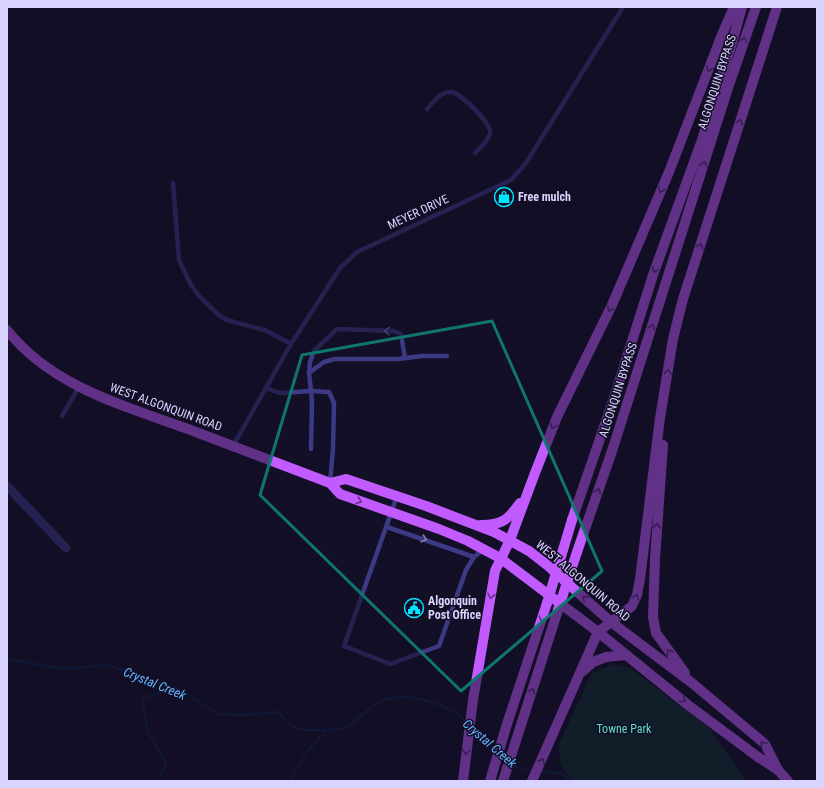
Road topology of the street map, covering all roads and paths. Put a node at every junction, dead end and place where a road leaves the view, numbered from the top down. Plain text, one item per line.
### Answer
1 (622, 7) edge
2 (734, 7) edge
3 (742, 7) edge
4 (756, 7) edge
5 (777, 7) edge
6 (427, 109) dead end
7 (475, 153) dead end
8 (173, 183) dead end
9 (7, 330) edge
10 (291, 344) junction
11 (447, 356) dead end
12 (405, 358) junction
13 (309, 373) junction
14 (79, 387) junction
15 (266, 388) junction
16 (666, 388) junction
17 (311, 391) junction
18 (62, 416) dead end
19 (233, 446) junction
20 (311, 449) dead end
21 (330, 483) junction
22 (7, 486) edge
23 (528, 491) junction
24 (397, 496) junction
25 (392, 512) junction
26 (478, 526) junction
27 (387, 527) junction
28 (510, 540) junction
29 (66, 548) dead end
30 (484, 549) junction
31 (474, 557) junction
32 (500, 558) junction
33 (611, 622) junction
34 (598, 632) junction
35 (626, 655) junction
36 (579, 676) junction
37 (692, 683) junction
38 (778, 770) junction
39 (463, 781) edge
40 (490, 781) edge
41 (503, 781) edge
42 (532, 781) edge
43 (788, 781) edge

1 - 10 lane, MEYER DRIVE
2 -> 23 main road
3 -> 40 main road, ALGONQUIN BYPASS, bridge
41 -> 4 main road, ALGONQUIN BYPASS, bridge
16 -> 5 main road
6 - 7 lane
8 - 10 lane
9 - 14 main road, WEST ALGONQUIN ROAD
10 - 15 lane, MEYER DRIVE
11 - 12 lane
12 - 13 lane
12 -> 13 lane
13 - 17 lane
14 - 18 lane
14 - 19 main road, WEST ALGONQUIN ROAD
15 - 17 lane
15 - 19 lane, MEYER DRIVE
33 -> 16 main road
37 -> 16 main road
17 - 20 lane
17 - 21 lane
19 - 21 main road, WEST ALGONQUIN ROAD
21 - 24 main road, WEST ALGONQUIN ROAD
21 -> 25 main road, WEST ALGONQUIN ROAD
22 - 29 street
23 - 26 main road
23 - 28 main road
24 - 25 lane
24 - 26 main road, WEST ALGONQUIN ROAD
25 - 27 lane
25 - 30 main road, WEST ALGONQUIN ROAD
26 - 28 main road, WEST ALGONQUIN ROAD
27 -> 31 lane
27 - 31 lane
28 - 32 main road
33 -> 28 main road, WEST ALGONQUIN ROAD
30 - 31 lane
30 - 32 main road, WEST ALGONQUIN ROAD
32 - 34 main road, WEST ALGONQUIN ROAD
32 -> 39 main road
33 - 34 main road
33 - 37 main road, WEST ALGONQUIN ROAD
34 - 35 main road, WEST ALGONQUIN ROAD
34 - 36 main road
35 - 36 main road
35 -> 38 main road, WEST ALGONQUIN ROAD
42 -> 36 main road
38 -> 37 main road, WEST ALGONQUIN ROAD
38 - 43 main road, WEST ALGONQUIN ROAD

